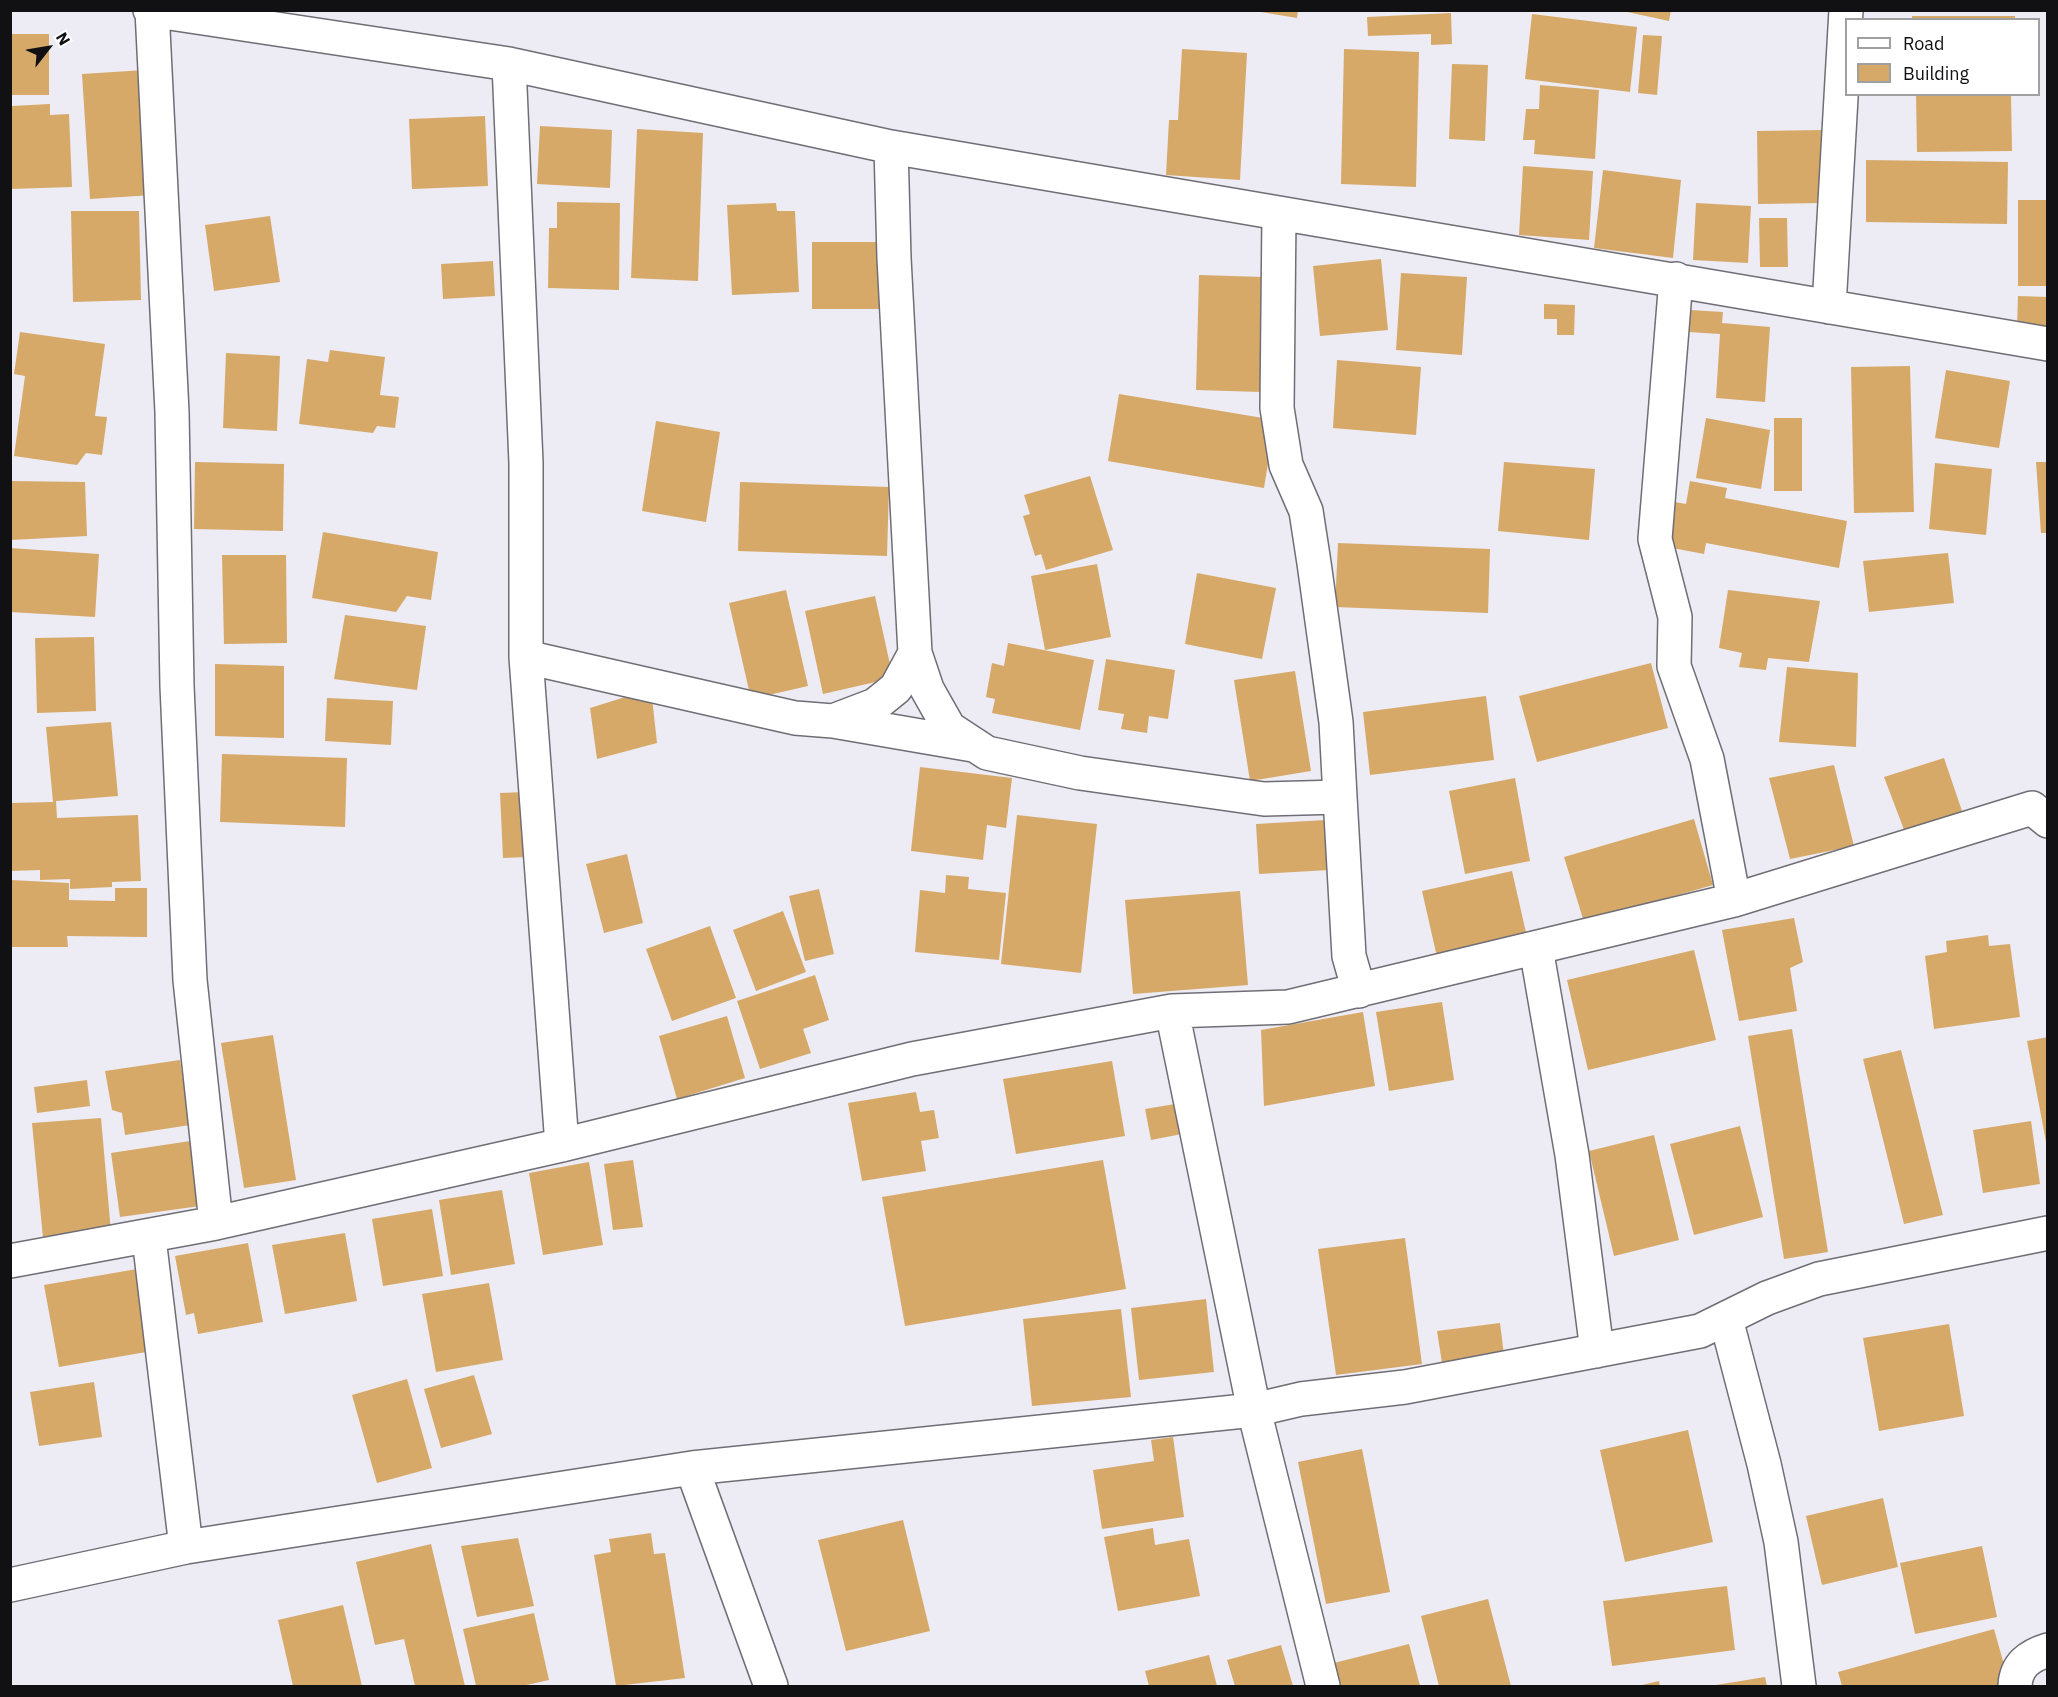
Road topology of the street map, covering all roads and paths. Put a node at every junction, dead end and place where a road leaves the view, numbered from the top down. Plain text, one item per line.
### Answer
1 (151, 11) edge
2 (1845, 27) edge
3 (509, 64) junction
4 (891, 147) junction
5 (1279, 214) junction
6 (1676, 279) junction
7 (1829, 307) junction
8 (2048, 344) edge
9 (915, 653) junction
10 (526, 657) junction
11 (833, 721) junction
12 (975, 745) junction
13 (1340, 798) junction
14 (2048, 821) edge
15 (1734, 900) junction
16 (1536, 948) junction
17 (1359, 991) junction
18 (1172, 1011) junction
19 (562, 1145) junction
20 (216, 1223) junction
21 (2048, 1233) edge
22 (149, 1238) junction
23 (10, 1261) edge
24 (1726, 1319) junction
25 (1597, 1351) junction
26 (1254, 1410) junction
27 (692, 1468) junction
28 (186, 1547) junction
29 (10, 1585) edge
30 (2048, 1650) edge
31 (764, 1685) edge
32 (1323, 1686) edge
33 (1799, 1686) edge
34 (2015, 1686) edge

1 - 3 street
1 - 20 street
2 - 7 street
3 - 4 street
3 - 10 street
4 - 5 street
4 - 9 street
5 - 6 street
5 - 13 street
6 - 7 street
6 - 15 street
7 - 8 street
9 - 11 street
9 - 12 street
10 - 11 street
10 - 19 street
11 - 12 street
12 - 13 street
13 - 17 street
14 - 15 street
15 - 16 street
16 - 17 street
16 - 25 street
17 - 18 street
18 - 19 street
18 - 26 street
19 - 20 street
20 - 22 street
21 - 24 street
22 - 23 street
22 - 28 street
24 - 25 street
24 - 33 street
25 - 26 street
26 - 27 street
26 - 32 street
27 - 28 street
27 - 31 street
28 - 29 street
30 - 34 street

